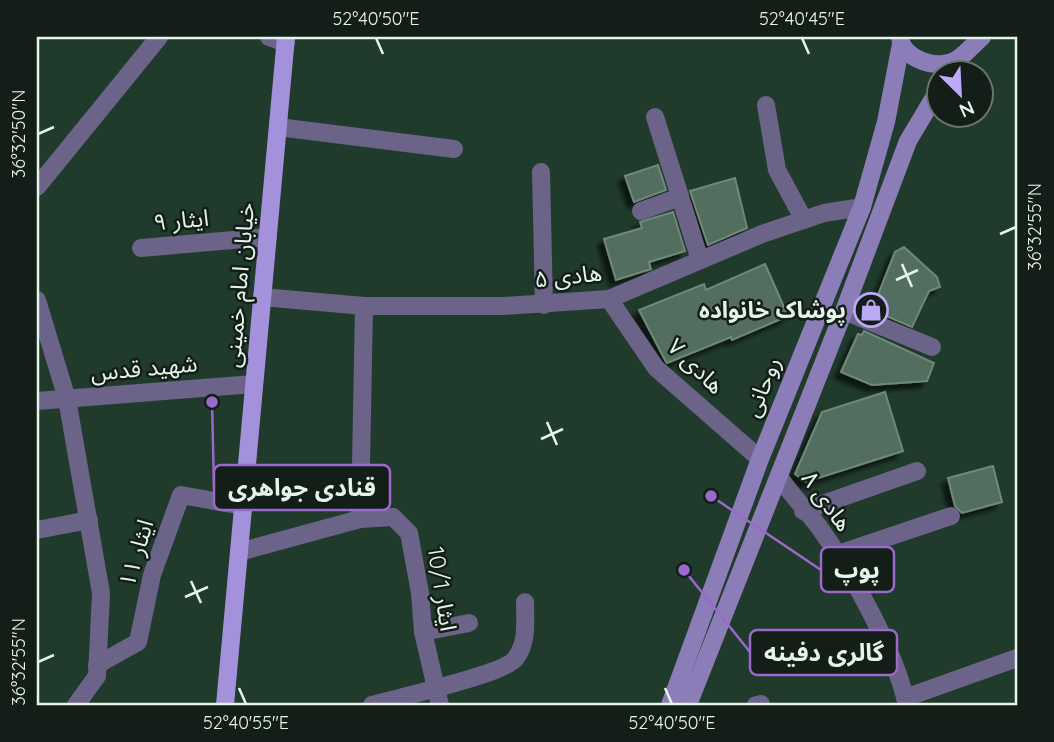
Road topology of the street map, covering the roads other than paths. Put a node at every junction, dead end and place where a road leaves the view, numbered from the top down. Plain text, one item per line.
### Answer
1 (159, 37) edge
2 (982, 37) edge
3 (280, 39) edge
4 (901, 40) edge
5 (959, 60) edge
6 (925, 62) edge
7 (766, 105) dead end
8 (925, 112) edge
9 (655, 117) dead end
10 (278, 127) junction
11 (454, 149) dead end
12 (541, 172) dead end
13 (37, 187) edge
14 (680, 197) junction
15 (862, 207) junction
16 (641, 212) dead end
17 (804, 220) junction
18 (268, 237) junction
19 (141, 248) dead end
20 (700, 260) junction
21 (262, 297) junction
22 (609, 299) junction
23 (37, 300) edge
24 (544, 305) junction
25 (364, 306) junction
26 (844, 312) junction
27 (932, 347) dead end
28 (796, 370) junction
29 (817, 380) junction
30 (254, 384) junction
31 (67, 399) junction
32 (37, 401) edge
33 (760, 459) junction
34 (917, 471) dead end
35 (779, 477) junction
36 (243, 506) junction
37 (803, 511) junction
38 (951, 516) dead end
39 (360, 519) junction
40 (89, 520) junction
41 (37, 530) edge
42 (239, 552) junction
43 (835, 555) junction
44 (525, 603) dead end
45 (469, 623) dead end
46 (423, 632) junction
47 (1017, 658) edge
48 (97, 665) junction
49 (436, 686) junction
50 (906, 701) edge
51 (76, 705) edge
52 (225, 705) edge
53 (372, 705) edge
54 (440, 705) edge
55 (670, 705) edge
56 (688, 705) edge

1 - 13 street
2 - 5 main road
3 - 10 main road, خیابان امام خمینی
4 - 6 main road
4 - 15 main road, روحانی
7 - 17 street
8 - 26 main road
9 - 14 street
10 - 11 street
10 - 18 main road, خیابان امام خمینی
12 - 24 street
14 - 16 street
14 - 20 street
15 - 17 street, هادی ۵
15 - 28 main road, روحانی
17 - 20 street, هادی ۵
18 - 19 street, ایثار ۹
18 - 21 main road, خیابان امام خمینی
20 - 22 street, هادی ۵
21 - 25 street, هادی ۵
21 - 30 main road, خیابان امام خمینی
22 - 24 street, هادی ۵
22 - 33 street, هادی ۷
23 - 31 street
24 - 25 street, هادی ۵
25 - 39 street
26 - 27 street
26 - 29 main road
28 - 29 main road
28 - 33 main road, روحانی
29 - 35 main road
30 - 31 street, شهید قدس
30 - 36 main road, خیابان امام خمینی
31 - 32 street, شهید قدس
31 - 40 street
33 - 55 main road, روحانی
34 - 37 street
35 - 37 street, هادی ۸
35 - 56 main road
36 - 42 main road, خیابان امام خمینی
36 - 48 street, ایثار ۱۱
37 - 43 street, هادی ۸
38 - 43 street
39 - 42 street, ایثار 10/1
39 - 46 street, ایثار 10/1
40 - 41 street
40 - 48 street
42 - 52 main road, خیابان امام خمینی
43 - 50 street, هادی ۸
44 - 49 street
45 - 46 street
46 - 49 street, ایثار 10/1
47 - 50 street
48 - 51 street
49 - 53 street
49 - 54 street, ایثار 10/1

